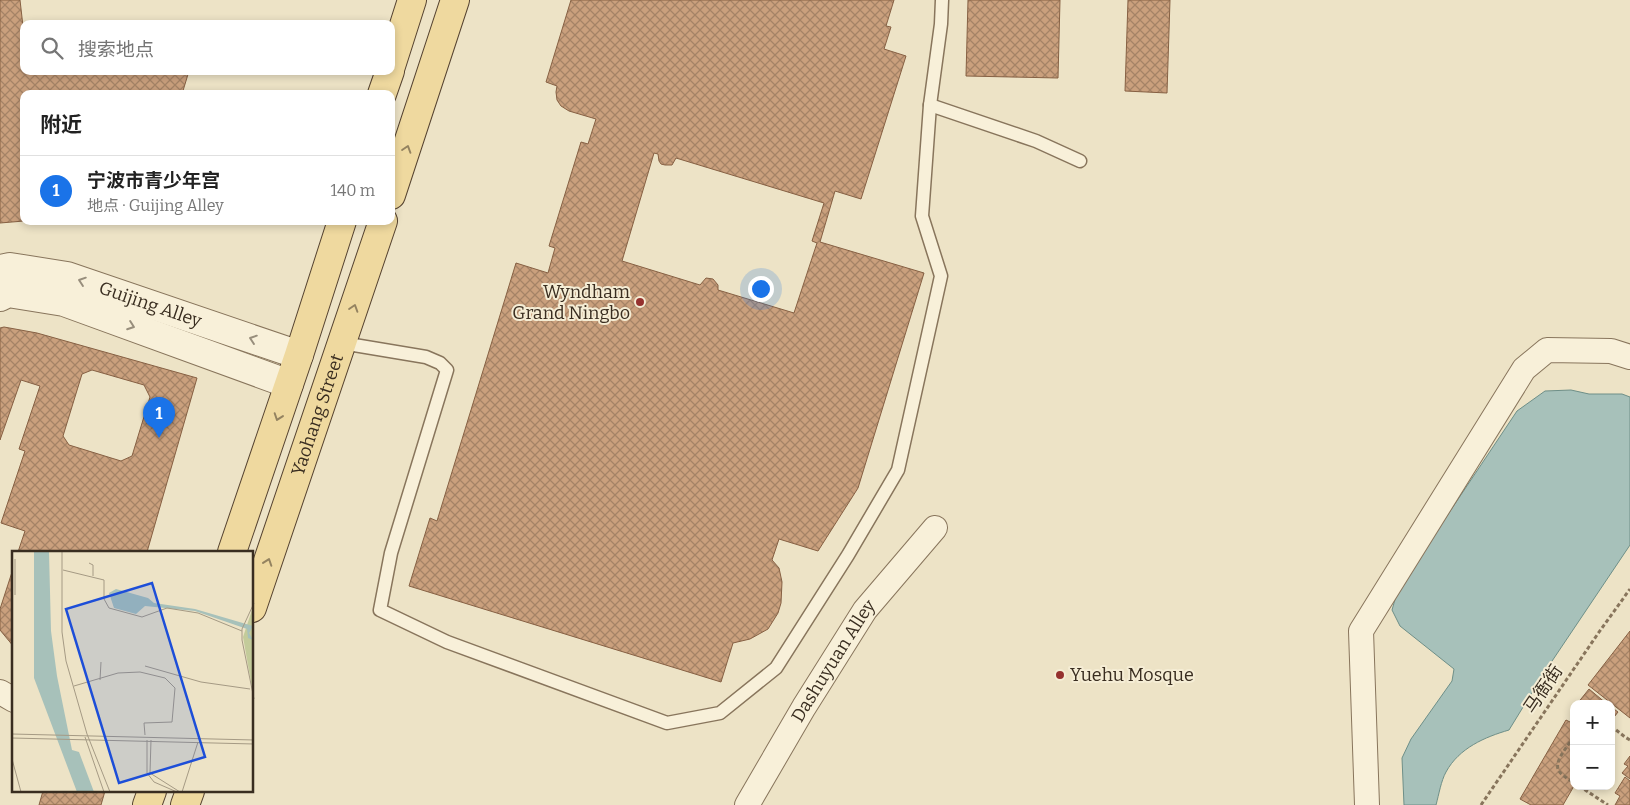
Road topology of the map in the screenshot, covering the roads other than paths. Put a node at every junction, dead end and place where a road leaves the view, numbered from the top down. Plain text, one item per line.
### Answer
1 (412, 0) edge
2 (456, 0) edge
3 (942, 0) edge
4 (395, 53) edge
5 (389, 75) edge
6 (383, 90) edge
7 (930, 105) junction
8 (1080, 161) dead end
9 (395, 183) edge
10 (341, 225) edge
11 (381, 225) edge
12 (0, 269) edge
13 (0, 297) edge
14 (342, 343) junction
15 (299, 355) junction
16 (1630, 357) edge
17 (289, 384) junction
18 (935, 528) dead end
19 (232, 551) edge
20 (254, 602) edge
21 (0, 692) edge
22 (12, 699) edge
23 (152, 792) edge
24 (190, 792) edge
25 (147, 805) edge
26 (186, 805) edge
27 (747, 805) edge
28 (1367, 805) edge

1 - 4 main road
9 -> 2 main road
3 - 7 lane
5 - 6 main road
7 - 8 lane
7 - 14 lane
10 - 15 main road
14 -> 11 main road, Yaohang Street
15 -> 12 street, Guijing Alley
13 -> 17 street, Guijing Alley
20 -> 14 main road, Yaohang Street
15 - 17 main road
16 - 28 street
17 -> 19 main road
18 - 27 street, Dashuyuan Alley
21 - 22 street
23 - 25 main road
24 - 26 main road

